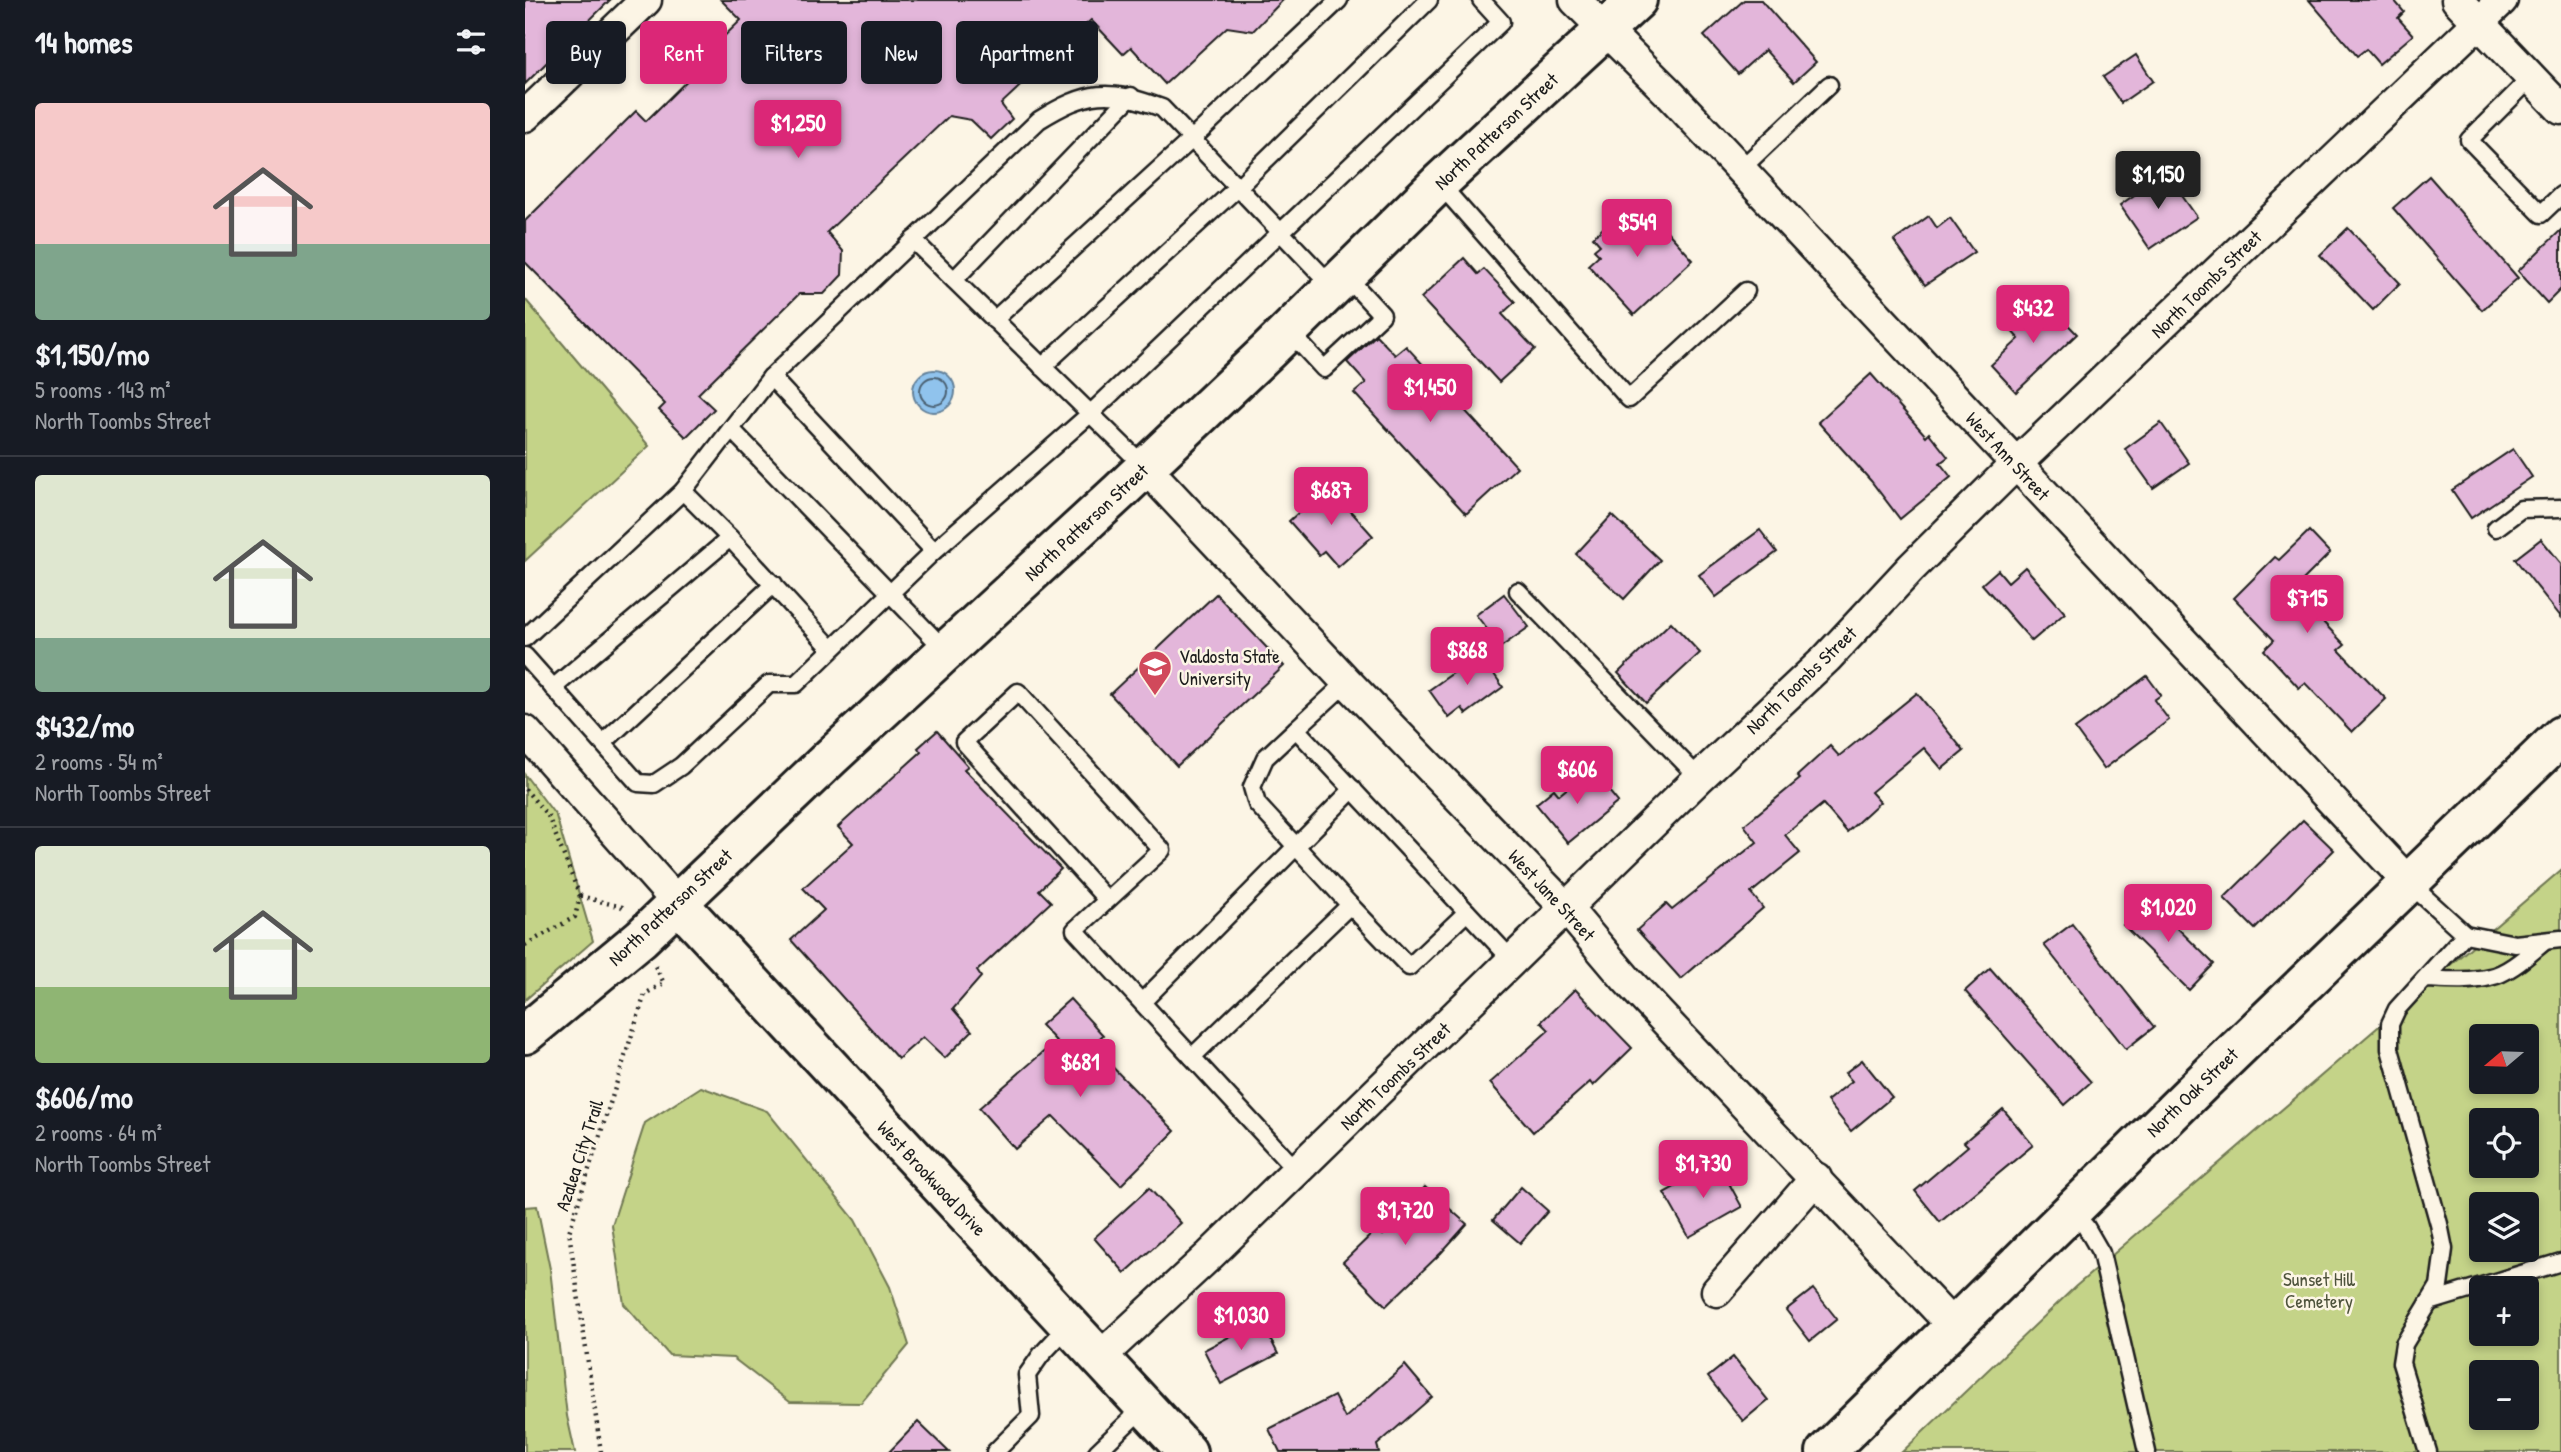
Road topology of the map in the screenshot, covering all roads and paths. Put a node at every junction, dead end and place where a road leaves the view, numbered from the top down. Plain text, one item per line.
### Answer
1 (646, 0) edge
2 (1339, 0) edge
3 (1429, 0) edge
4 (1481, 0) edge
5 (1575, 0) edge
6 (1637, 0) edge
7 (2457, 0) edge
8 (2502, 0) edge
9 (2479, 23) junction
10 (1604, 31) junction
11 (2531, 78) junction
12 (1829, 85) dead end
13 (1131, 96) junction
14 (2561, 110) edge
15 (525, 116) edge
16 (1192, 139) junction
17 (1741, 169) junction
18 (1439, 183) junction
19 (1238, 187) junction
20 (2561, 195) edge
21 (1282, 233) junction
22 (913, 240) junction
23 (954, 280) junction
24 (1339, 281) junction
25 (1745, 290) dead end
26 (994, 320) junction
27 (1289, 331) junction
28 (1042, 367) junction
29 (771, 377) junction
30 (1090, 414) junction
31 (731, 429) junction
32 (2016, 464) junction
33 (1145, 467) junction
34 (683, 491) junction
35 (2561, 508) edge
36 (2496, 528) dead end
37 (730, 538) junction
38 (934, 551) junction
39 (774, 584) junction
40 (1518, 591) dead end
41 (889, 594) junction
42 (525, 638) edge
43 (831, 648) junction
44 (946, 651) junction
45 (525, 656) edge
46 (1347, 682) junction
47 (553, 688) junction
48 (1296, 729) junction
49 (525, 731) edge
50 (2561, 736) edge
51 (603, 743) junction
52 (1699, 778) junction
53 (525, 789) edge
54 (1353, 789) junction
55 (1296, 847) junction
56 (2409, 883) junction
57 (1107, 900) junction
58 (677, 902) junction
59 (1350, 905) junction
60 (1567, 909) junction
61 (1467, 912) junction
62 (2465, 934) junction
63 (2553, 940) edge
64 (525, 945) edge
65 (1513, 961) junction
66 (2425, 979) junction
67 (645, 994) dead end
68 (1142, 1002) junction
69 (525, 1034) edge
70 (1192, 1057) junction
71 (1297, 1171) junction
72 (1816, 1178) junction
73 (2072, 1211) junction
74 (2561, 1262) edge
75 (1717, 1291) dead end
76 (2429, 1302) junction
77 (1068, 1326) junction
78 (1954, 1327) junction
79 (1099, 1358) junction
80 (1144, 1407) junction
81 (601, 1452) edge
82 (995, 1452) edge
83 (1097, 1452) edge
84 (1187, 1452) edge
85 (1826, 1452) edge
86 (2147, 1452) edge
87 (2428, 1452) edge

1 - 15 street
2 - 16 lane
3 - 19 lane
4 - 21 lane
5 - 10 street, West Ann Street
6 - 10 main road, North Patterson Street
7 - 9 street
8 - 9 street, North Toombs Street
9 - 11 street
9 - 32 street, North Toombs Street
10 - 17 street, West Ann Street
10 - 18 main road, North Patterson Street
11 - 14 street
11 - 20 lane
12 - 17 lane
13 - 16 lane
13 - 22 lane
13 - 23 lane
16 - 19 lane
16 - 26 lane
17 - 32 street, West Ann Street
18 - 24 main road, North Patterson Street
18 - 25 lane
19 - 21 lane
19 - 28 lane
21 - 24 lane
21 - 30 lane
22 - 23 lane
22 - 29 lane
23 - 26 lane
24 - 27 main road, North Patterson Street
24 - 27 lane
26 - 28 lane
27 - 33 main road, North Patterson Street
28 - 30 lane
29 - 31 lane
29 - 38 lane
30 - 33 lane
30 - 38 lane
31 - 34 lane
31 - 41 lane
32 - 52 street, North Toombs Street
32 - 56 street, West Ann Street
33 - 44 main road, North Patterson Street
33 - 46 street, West Jane Street
34 - 37 lane
34 - 42 lane
35 - 36 lane
37 - 39 lane
37 - 47 lane
38 - 41 lane
39 - 43 lane
39 - 51 lane
40 - 52 lane
41 - 43 lane
41 - 44 lane
43 - 51 lane
44 - 58 main road, North Patterson Street
45 - 47 lane
46 - 48 lane
46 - 60 street, West Jane Street
47 - 51 lane
48 - 54 lane
48 - 55 lane
49 - 58 street
50 - 56 main road, North Oak Street
52 - 60 street, North Toombs Street
53 - 64 path
54 - 55 lane
54 - 61 lane
55 - 59 lane
55 - 68 lane
56 - 62 lane
56 - 73 main road, North Oak Street
57 - 57 lane
57 - 68 lane
58 - 69 main road, North Patterson Street
58 - 77 main road, West Brookwood Drive
59 - 61 lane
59 - 70 lane
60 - 65 street, North Toombs Street
60 - 72 street, West Jane Street
61 - 65 lane
62 - 63 lane
62 - 66 lane
63 - 66 lane
65 - 71 street, North Toombs Street
66 - 76 lane
67 - 81 path, Azalea City Trail
68 - 70 lane
70 - 71 lane
71 - 79 street, North Toombs Street
72 - 75 street
72 - 78 street, West Jane Street
73 - 78 main road, North Oak Street
73 - 86 lane
74 - 76 lane
76 - 87 lane
77 - 79 main road, West Brookwood Drive
77 - 82 lane
78 - 85 main road, North Oak Street
79 - 80 main road, West Brookwood Drive
80 - 83 lane
80 - 84 main road, West Brookwood Drive

